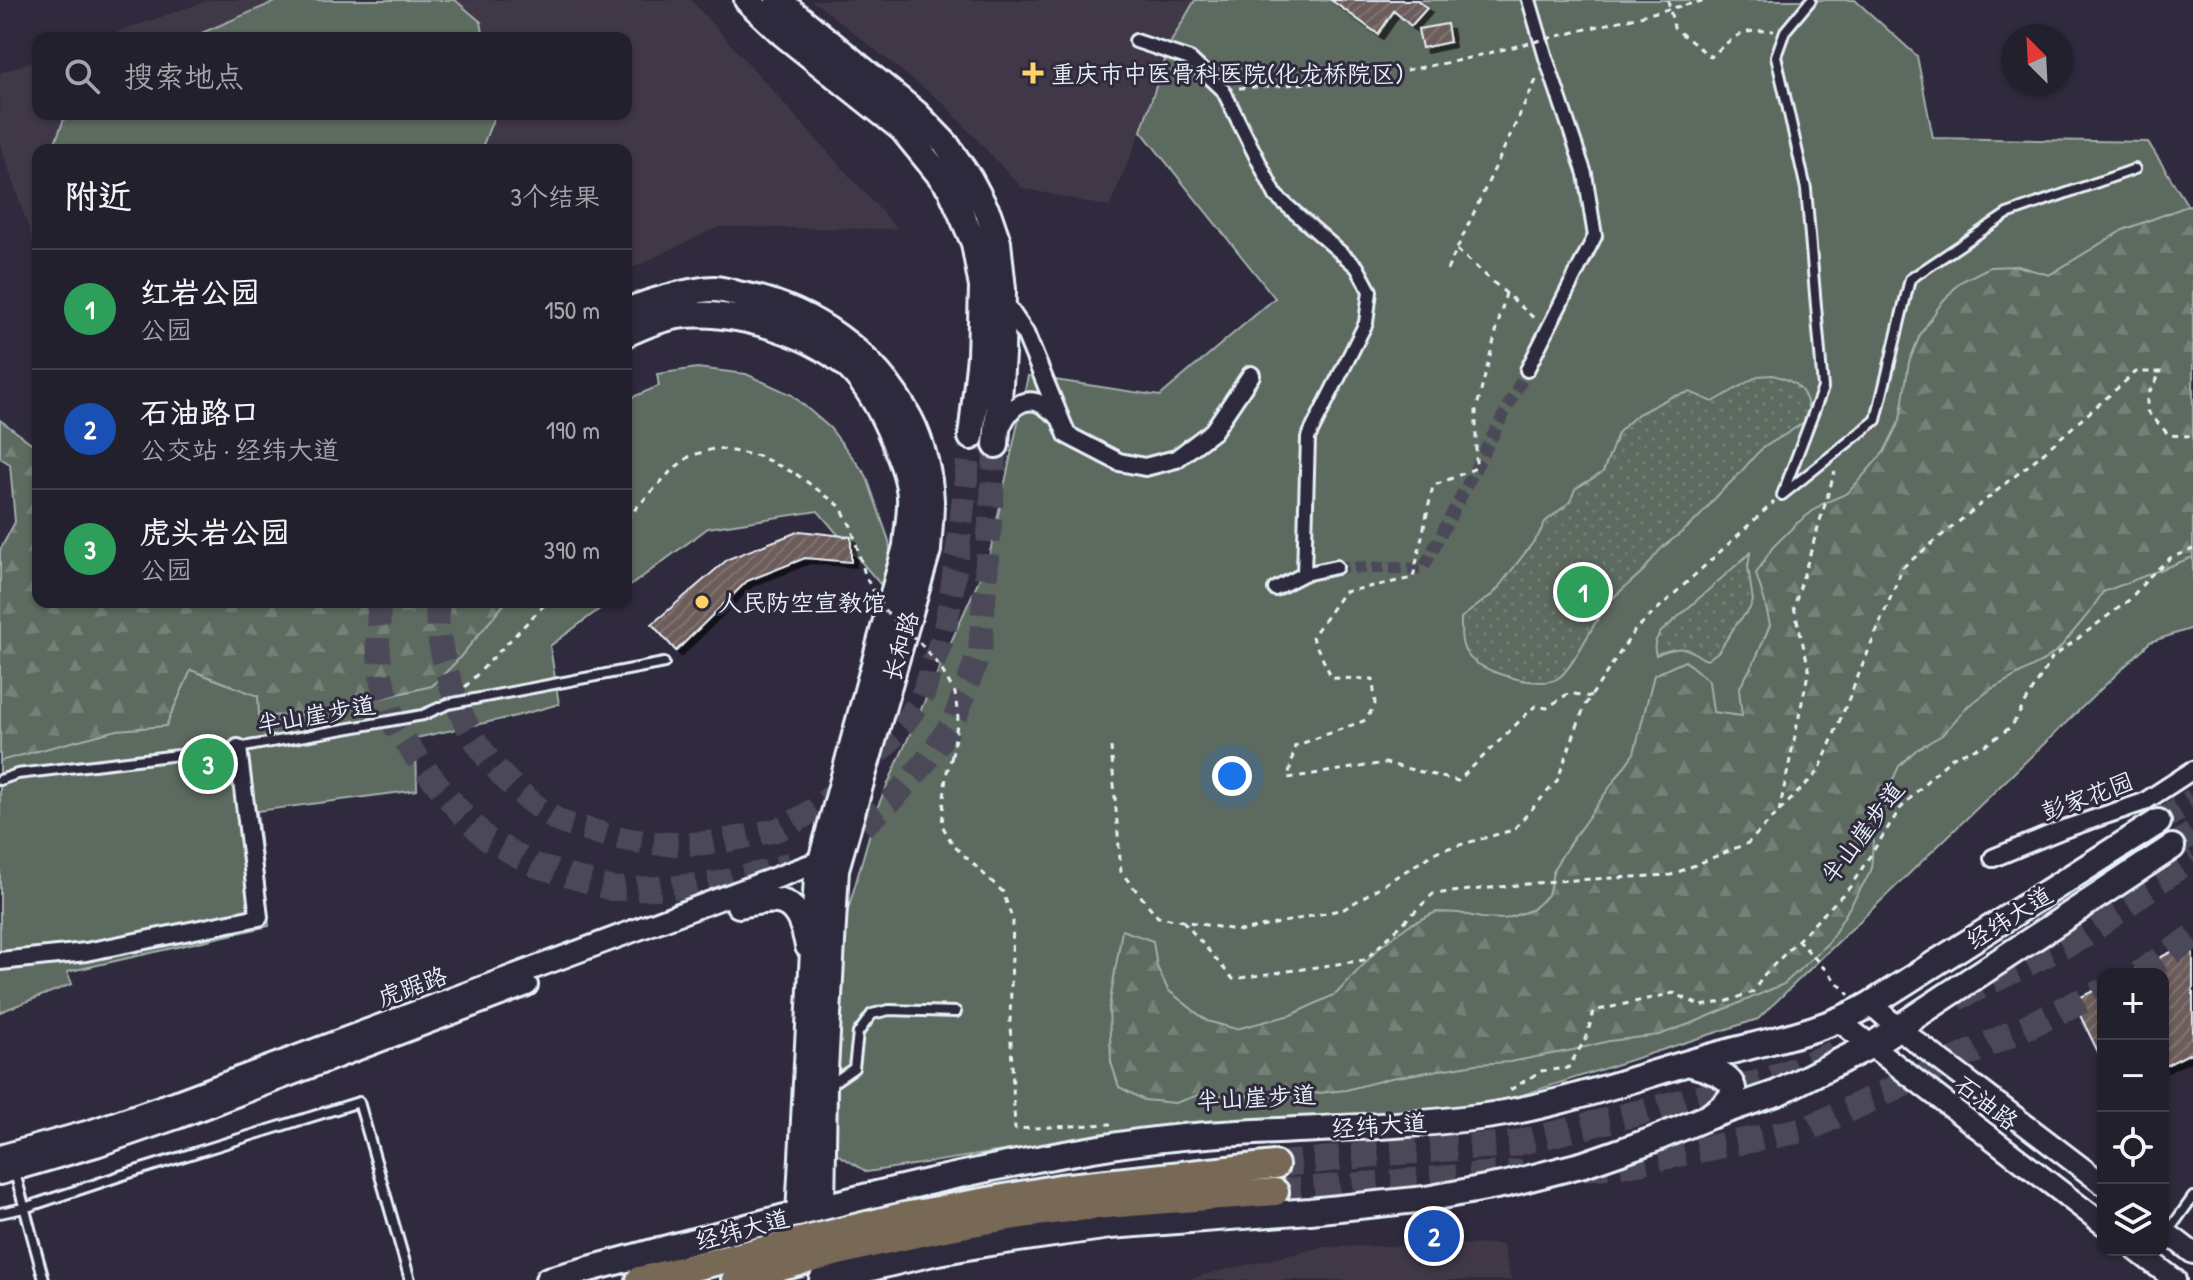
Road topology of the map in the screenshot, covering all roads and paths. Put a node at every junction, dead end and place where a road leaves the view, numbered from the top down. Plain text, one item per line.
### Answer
1 (747, 0) edge
2 (778, 0) edge
3 (1529, 0) edge
4 (1668, 0) edge
5 (1707, 0) edge
6 (1811, 0) edge
7 (1785, 31) junction
8 (1136, 41) dead end
9 (1546, 58) junction
10 (1223, 90) junction
11 (2135, 169) dead end
12 (1457, 250) junction
13 (1447, 270) dead end
14 (1506, 293) junction
15 (1003, 300) junction
16 (632, 310) edge
17 (1548, 330) junction
18 (632, 331) edge
19 (1527, 370) tunnel mouth
20 (1251, 375) dead end
21 (1059, 417) junction
22 (2193, 436) edge
23 (971, 437) tunnel mouth
24 (996, 445) joint
25 (1842, 448) junction
26 (1782, 495) junction
27 (632, 513) edge
28 (2193, 549) edge
29 (1336, 567) tunnel mouth
30 (1304, 574) junction
31 (1275, 589) dead end
32 (541, 608) edge
33 (664, 663) dead end
34 (1591, 697) junction
35 (448, 704) junction
36 (1111, 747) dead end
37 (238, 748) junction
38 (2193, 770) edge
39 (0, 780) edge
40 (1779, 812) junction
41 (2158, 822) tunnel mouth
42 (2172, 847) tunnel mouth
43 (1993, 858) dead end
44 (828, 865) junction
45 (739, 905) junction
46 (1183, 921) junction
47 (1797, 939) junction
48 (0, 961) edge
49 (811, 975) junction
50 (956, 1012) dead end
51 (1857, 1012) junction
52 (1898, 1028) junction
53 (1872, 1045) junction
54 (1688, 1063) junction
55 (824, 1088) junction
56 (1503, 1094) dead end
57 (1710, 1116) junction
58 (1123, 1123) dead end
59 (6, 1164) edge
60 (2097, 1179) edge
61 (2193, 1197) edge
62 (24, 1208) junction
63 (810, 1210) junction
64 (0, 1213) edge
65 (2097, 1219) edge
66 (2169, 1227) edge
67 (2169, 1235) edge
68 (2193, 1253) edge
69 (2144, 1256) edge
70 (44, 1280) edge
71 (410, 1280) edge
72 (548, 1280) edge
73 (640, 1280) edge
74 (735, 1280) edge
75 (822, 1280) edge
76 (2175, 1280) edge

1 - 23 main road
2 - 15 main road
3 - 9 street
4 - 7 path
5 - 10 path, bridge
6 - 7 lane
7 - 26 lane
8 - 10 street
9 - 12 path
9 - 17 street
10 - 30 street
11 - 25 lane
12 - 13 path
12 - 14 path
14 - 17 path
14 - 34 path
15 - 21 street
15 - 24 main road
16 - 44 main road, 长和路
17 - 19 street
18 - 44 main road, 长和路
20 - 21 street
21 - 24 street
22 - 40 path
25 - 26 lane
25 - 40 path
26 - 34 path
27 - 58 path, bridge
28 - 47 path, 半山崖步道
29 - 30 street
30 - 31 street
32 - 35 path
33 - 35 lane, 半山崖步道
34 - 46 path
35 - 37 lane, 半山崖步道
36 - 46 path
37 - 39 lane, 半山崖步道
37 - 48 street
38 - 43 street, 彭家花园
40 - 46 path
41 - 51 main road, 经纬大道
42 - 52 main road, 经纬大道
44 - 45 street, 虎踞路
44 - 49 main road, 长和路
44 - 55 main road, 长和路
44 - 59 street, 虎踞路
45 - 49 main road
45 - 59 street, 虎踞路
47 - 51 path
47 - 56 path, 半山崖步道
49 - 63 main road, 长和路
50 - 55 lane
51 - 52 street, 石油路
51 - 53 street, 石油路
51 - 54 main road, 经纬大道
52 - 53 main road, 经纬大道
52 - 60 street, 石油路
53 - 57 main road, 经纬大道
53 - 65 street, 石油路
54 - 57 main road
54 - 63 main road, 经纬大道
55 - 63 main road, 长和路
57 - 75 main road, 经纬大道
59 - 62 lane
61 - 66 lane
62 - 64 lane
62 - 70 lane
62 - 71 lane
63 - 72 main road, 经纬大道
67 - 68 street
69 - 76 street
73 - 74 main road

